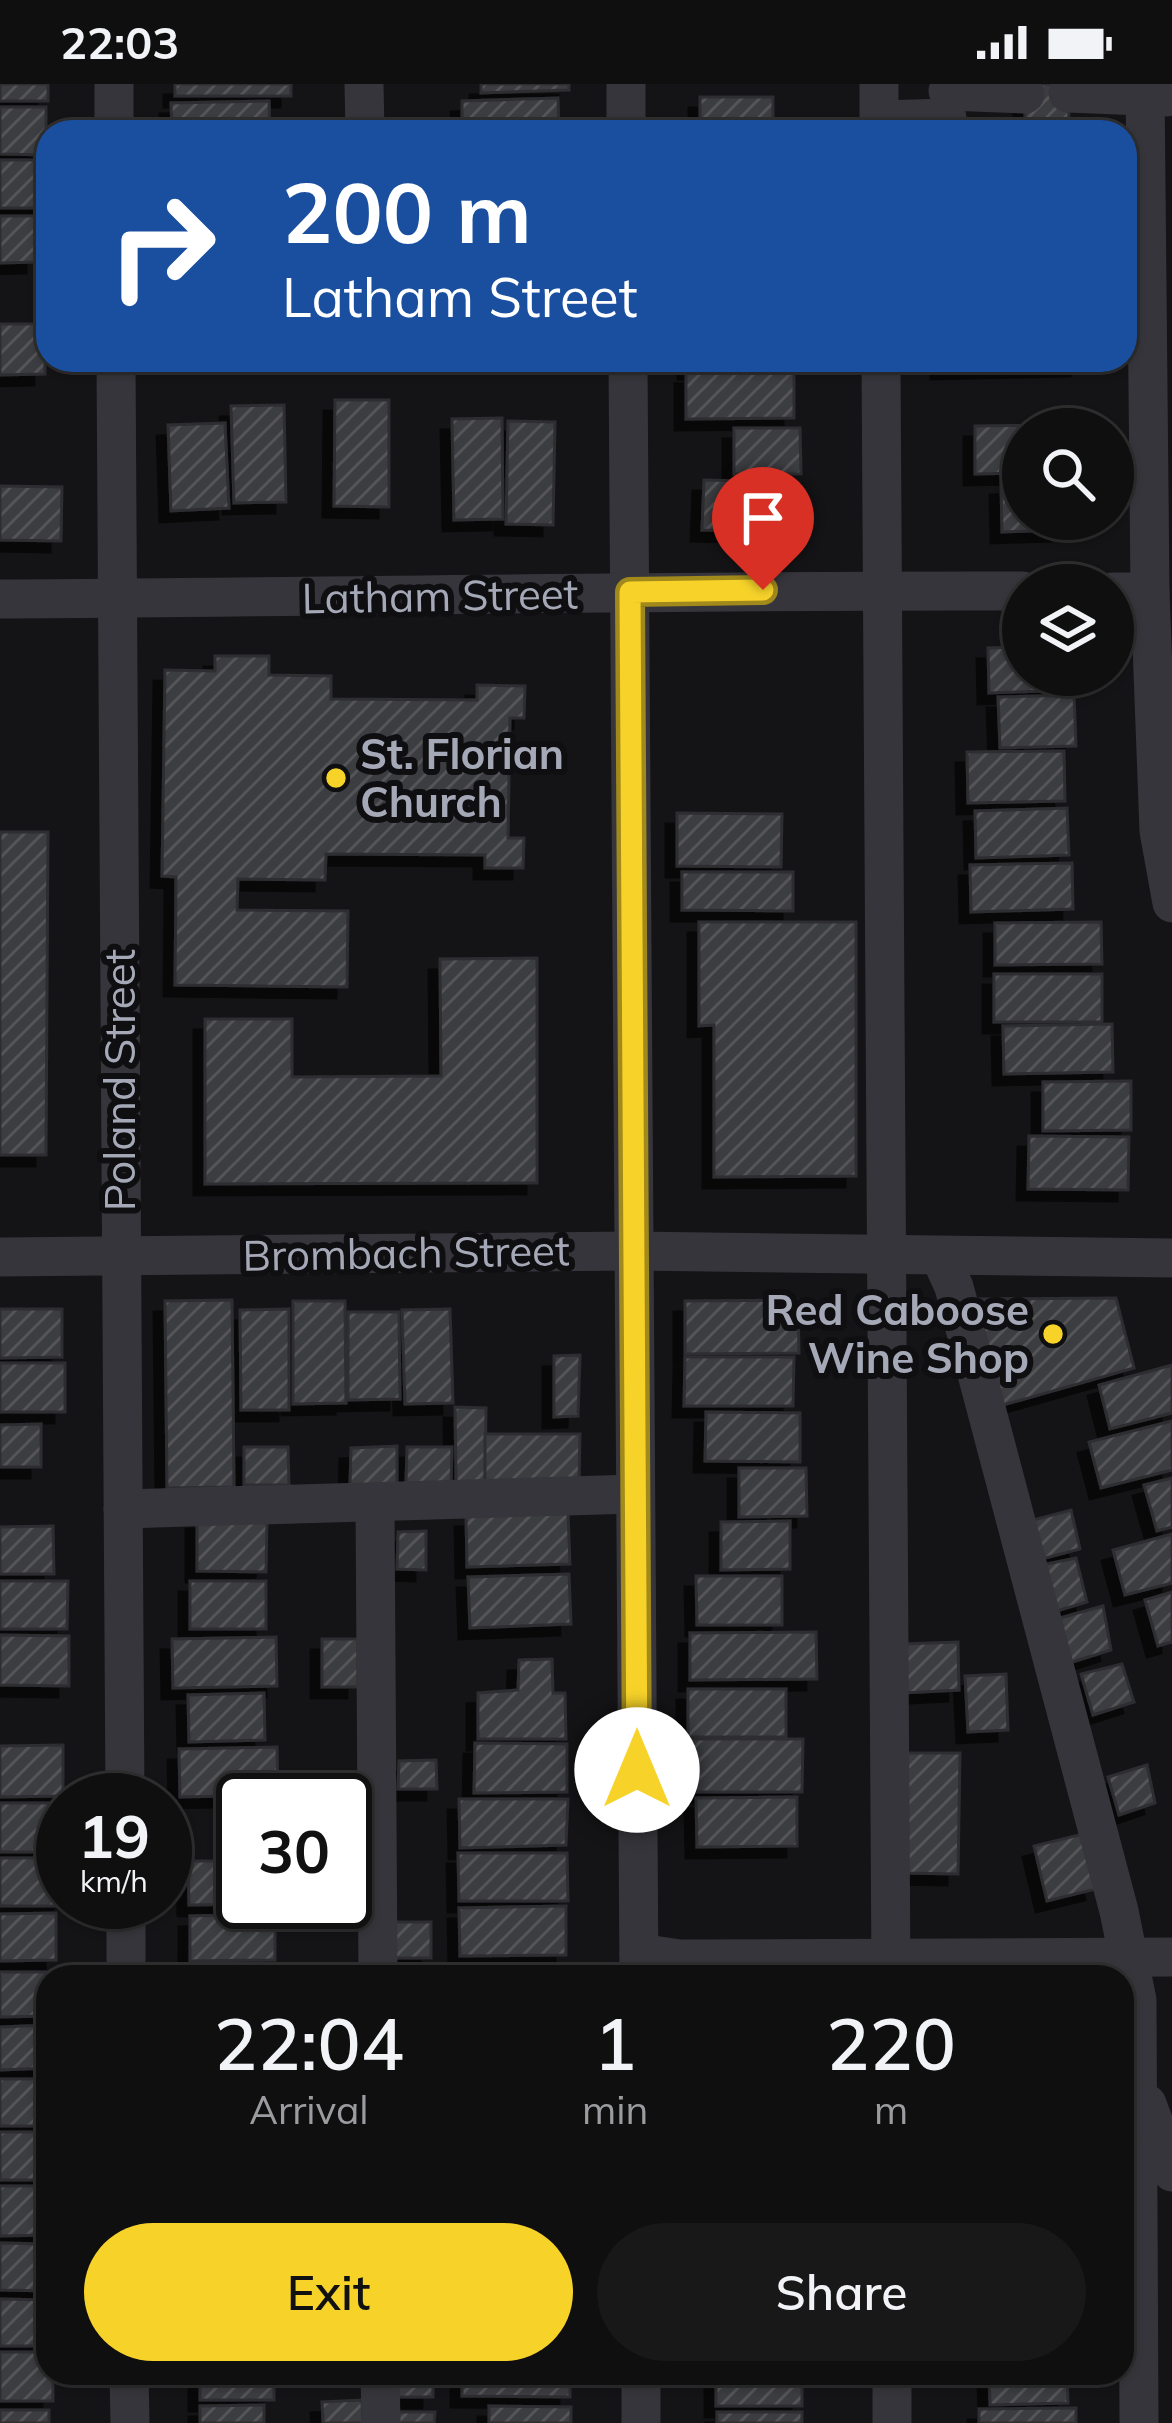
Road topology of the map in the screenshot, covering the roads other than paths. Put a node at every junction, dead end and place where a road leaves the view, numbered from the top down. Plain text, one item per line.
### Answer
1 (114, 84) edge
2 (364, 84) edge
3 (626, 84) edge
4 (1068, 93) dead end
5 (1025, 94) dead end
6 (948, 106) edge
7 (1146, 110) edge
8 (879, 112) edge
9 (115, 120) edge
10 (364, 120) edge
11 (626, 120) edge
12 (1137, 201) edge
13 (1137, 221) edge
14 (116, 372) edge
15 (628, 372) edge
16 (881, 372) edge
17 (1160, 461) edge
18 (1134, 578) edge
19 (883, 591) junction
20 (1002, 591) edge
21 (630, 592) junction
22 (117, 598) junction
23 (0, 599) edge
24 (1134, 618) edge
25 (1172, 903) edge
26 (633, 1251) junction
27 (889, 1254) junction
28 (122, 1256) junction
29 (940, 1256) junction
30 (0, 1257) edge
31 (1172, 1258) edge
32 (635, 1494) junction
33 (375, 1502) junction
34 (123, 1509) junction
35 (125, 1773) edge
36 (126, 1929) edge
37 (1129, 1957) junction
38 (1172, 1958) edge
39 (126, 1965) edge
40 (378, 1965) edge
41 (639, 1965) edge
42 (821, 1965) edge
43 (891, 1965) edge
44 (956, 1965) edge
45 (1130, 1965) edge
46 (1134, 1984) edge
47 (1138, 2080) junction
48 (1172, 2172) edge
49 (129, 2385) edge
50 (380, 2385) edge
51 (641, 2385) edge
52 (892, 2385) edge
53 (130, 2423) edge
54 (381, 2423) edge
55 (641, 2423) edge
56 (892, 2423) edge
57 (1139, 2423) edge

1 - 9 street
2 - 10 street
3 - 11 street
4 - 7 street
5 - 6 street
6 - 8 street
7 - 12 street
13 - 17 street
14 - 22 street, Poland Street
15 - 21 street
16 - 19 street
17 - 18 street
19 - 20 street, Latham Street
19 - 21 street, Latham Street
19 - 27 street
21 - 22 street, Latham Street
21 - 26 street
22 - 23 street, Latham Street
22 - 28 street, Poland Street
24 - 25 street
26 - 27 street, Brombach Street
26 - 28 street, Brombach Street
26 - 32 street
27 - 29 street, Brombach Street
27 - 43 street
28 - 30 street, Brombach Street
28 - 34 street, Poland Street
29 - 31 street, Brombach Street
29 - 37 street
32 - 33 street
32 - 41 street
33 - 34 street
33 - 40 street
34 - 35 street, Poland Street
36 - 39 street
37 - 38 street
37 - 44 street
37 - 45 street
41 - 42 street
46 - 47 street
47 - 48 street
47 - 57 street
49 - 53 street
50 - 54 street
51 - 55 street
52 - 56 street

